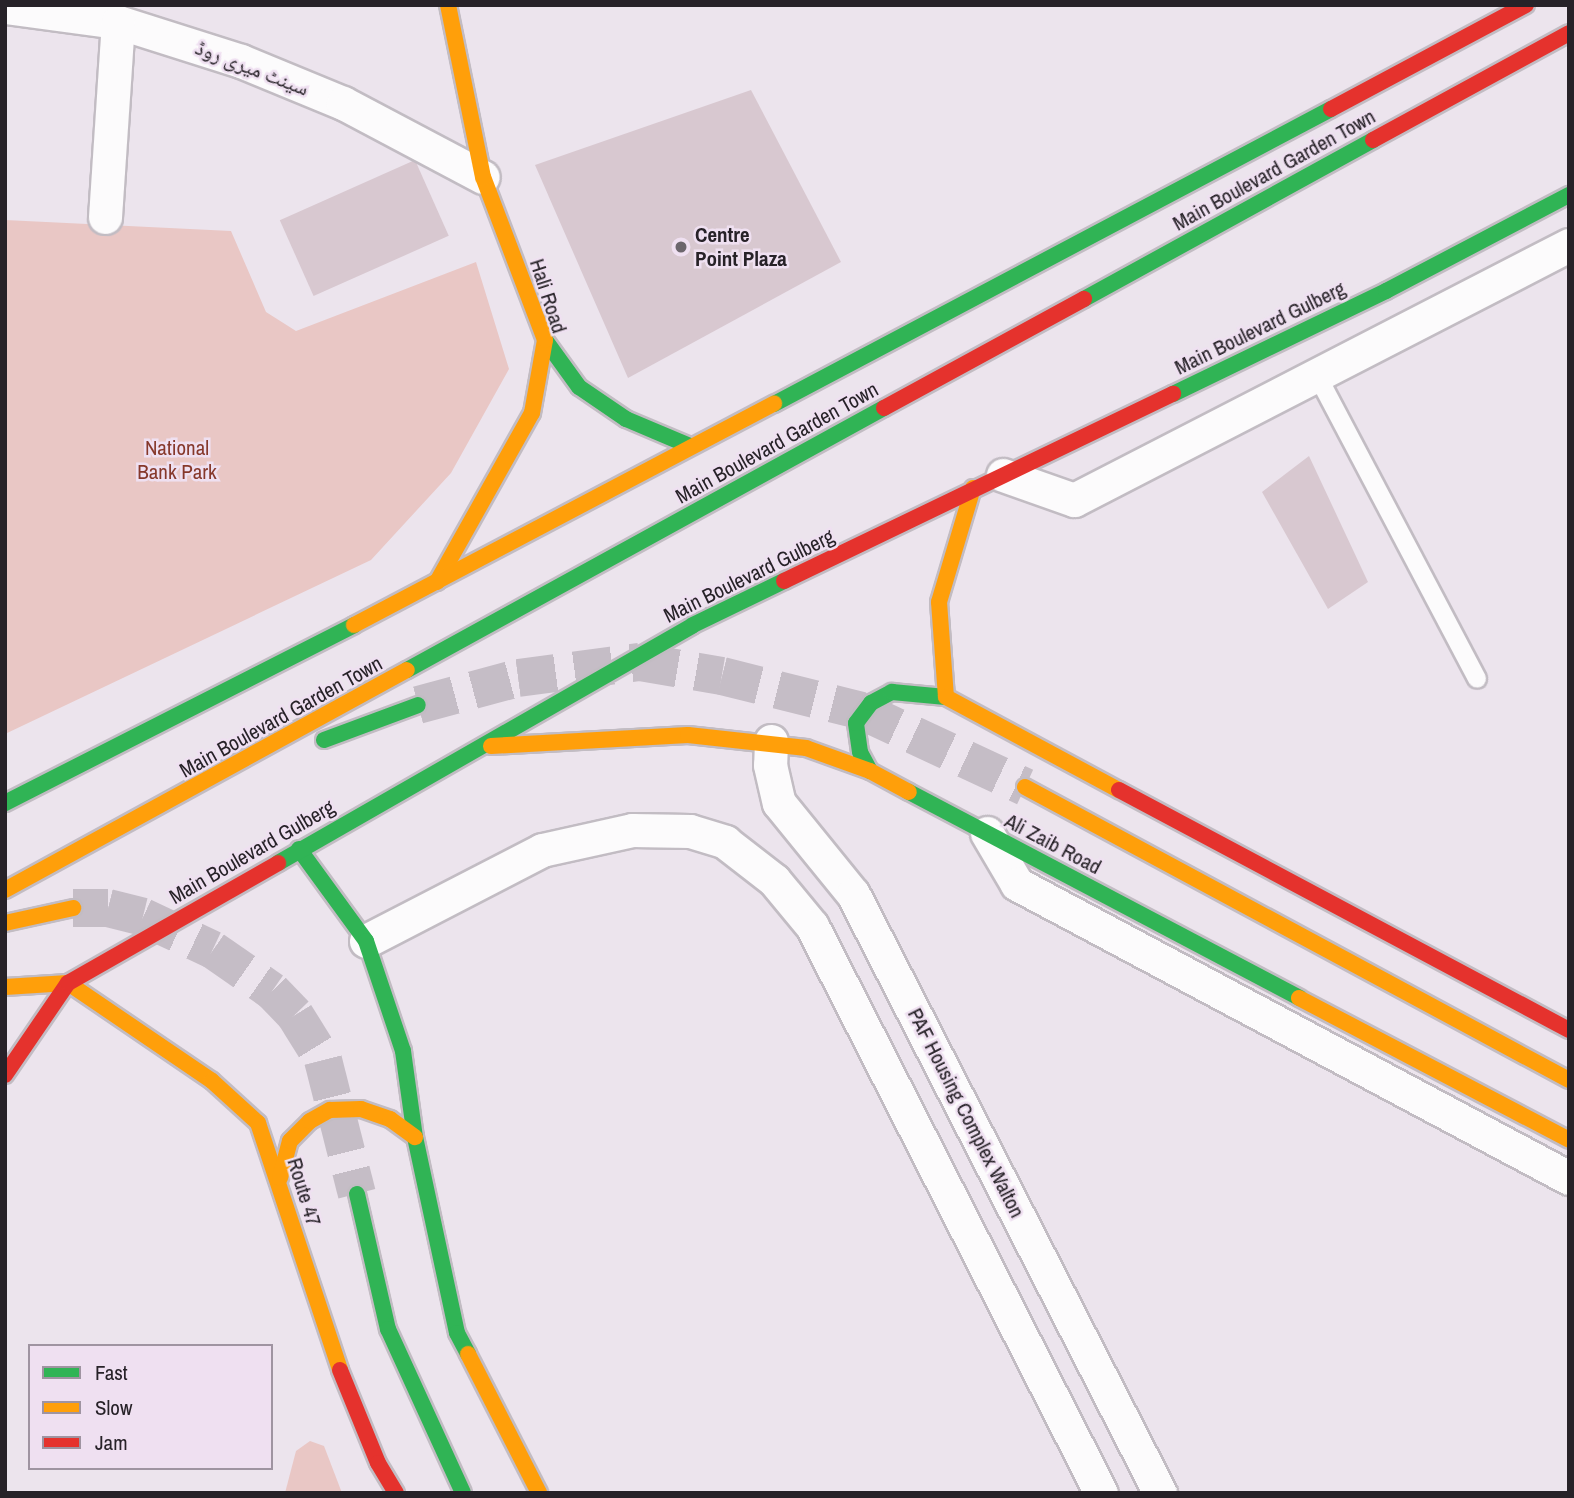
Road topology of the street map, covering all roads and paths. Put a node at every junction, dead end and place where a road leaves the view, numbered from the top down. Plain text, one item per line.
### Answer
1 (448, 5) edge
2 (1526, 5) edge
3 (5, 7) edge
4 (118, 22) junction
5 (1569, 33) edge
6 (483, 177) junction
7 (1569, 195) edge
8 (105, 217) dead end
9 (1569, 245) edge
10 (545, 340) junction
11 (1318, 377) junction
12 (690, 446) junction
13 (1003, 475) junction
14 (973, 488) junction
15 (437, 583) junction
16 (1477, 679) dead end
17 (946, 697) junction
18 (418, 705) tunnel mouth
19 (771, 741) junction
20 (478, 747) junction
21 (870, 771) junction
22 (1025, 787) tunnel mouth
23 (5, 803) edge
24 (987, 833) junction
25 (108, 836) junction
26 (299, 849) junction
27 (5, 890) edge
28 (73, 908) tunnel mouth
29 (5, 923) edge
30 (366, 941) junction
31 (68, 983) junction
32 (5, 987) edge
33 (1569, 1030) edge
34 (5, 1075) edge
35 (1569, 1080) edge
36 (415, 1137) junction
37 (1569, 1140) edge
38 (280, 1178) junction
39 (1569, 1178) edge
40 (357, 1194) tunnel mouth
41 (377, 1463) junction
42 (378, 1493) edge
43 (396, 1493) edge
44 (463, 1493) edge
45 (539, 1493) edge
46 (1101, 1493) edge
47 (1160, 1493) edge

1 - 6 main road, Hali Road
2 - 12 main road
3 - 4 street, سینٹ میری روڈ
4 - 6 street, سینٹ میری روڈ
4 - 8 street
5 - 25 main road, Main Boulevard Garden Town
6 - 10 main road, Hali Road
7 - 13 main road, Main Boulevard Gulberg
9 - 11 street
10 - 12 main road
10 - 15 main road, Hali Road
11 - 13 street
11 - 16 lane
12 - 15 main road
13 - 14 main road, Main Boulevard Gulberg
14 - 17 main road
14 - 20 main road, Main Boulevard Gulberg
15 - 23 main road
17 - 21 main road
17 - 33 main road
18 - 25 main road
19 - 20 main road, Ali Zaib Road
19 - 21 main road, Ali Zaib Road
19 - 47 street, PAF Housing Complex Walton
20 - 26 main road, Main Boulevard Gulberg
21 - 24 main road, Ali Zaib Road
22 - 35 main road
24 - 37 main road, Ali Zaib Road
24 - 39 street
25 - 27 main road, Main Boulevard Garden Town
26 - 30 main road
26 - 31 main road, Main Boulevard Gulberg
28 - 29 main road
30 - 36 main road
30 - 46 street
31 - 32 main road
31 - 34 main road, Main Boulevard Gulberg
31 - 38 main road, Route 47
36 - 38 main road
36 - 45 main road
38 - 41 main road, Route 47
40 - 44 main road
41 - 42 main road
41 - 43 main road, Route 47

